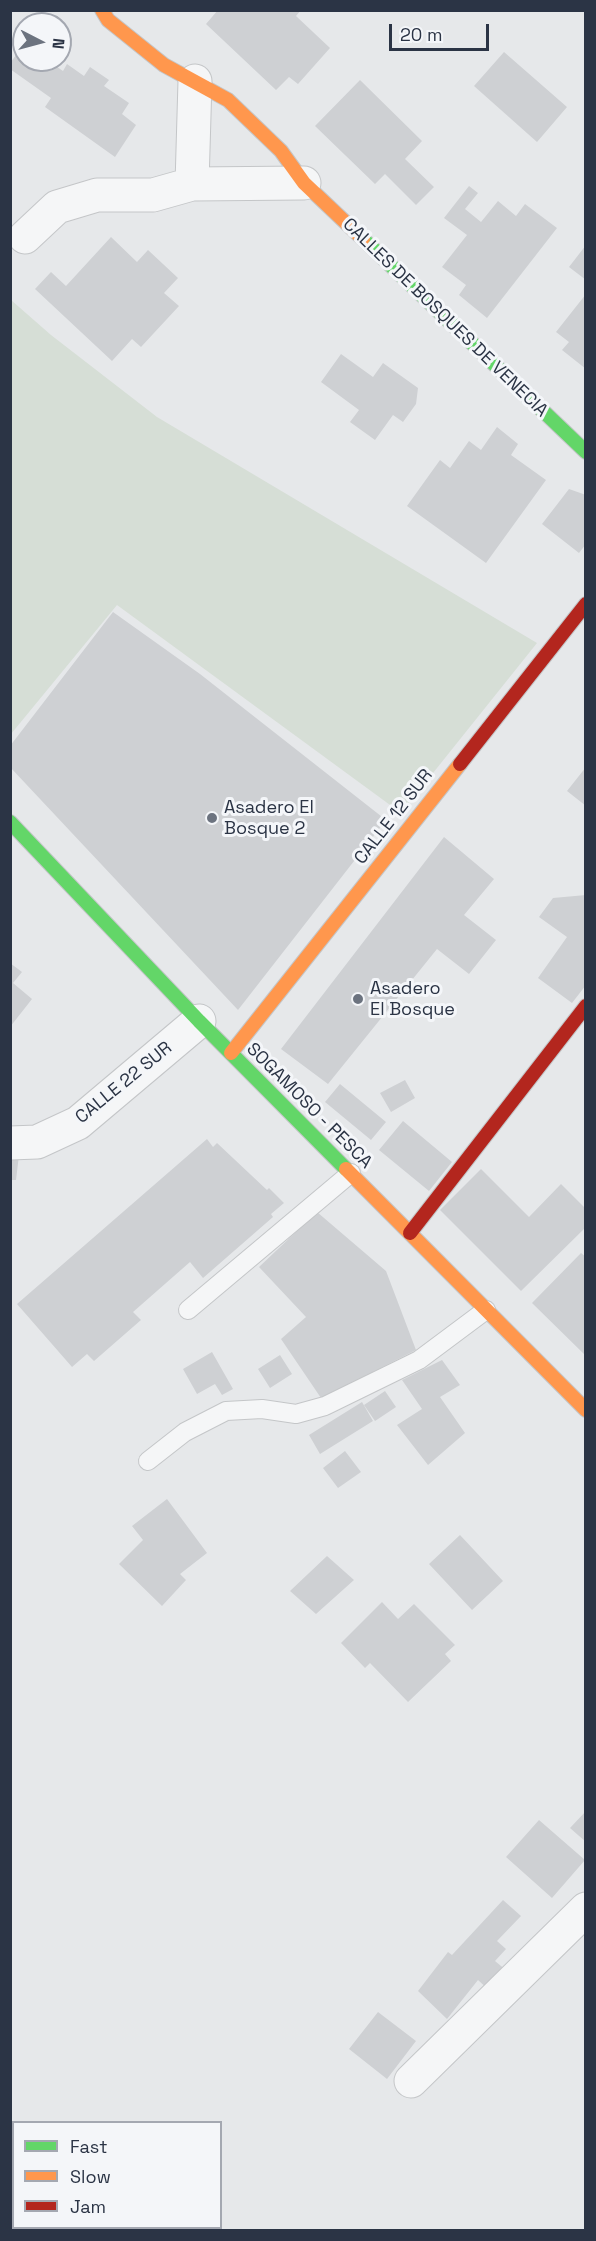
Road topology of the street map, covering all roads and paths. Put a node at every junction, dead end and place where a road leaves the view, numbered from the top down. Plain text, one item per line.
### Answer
1 (102, 10) edge
2 (195, 81) junction
3 (304, 183) junction
4 (192, 184) junction
5 (25, 237) dead end
6 (585, 453) edge
7 (585, 604) edge
8 (10, 822) edge
9 (585, 1006) edge
10 (199, 1021) junction
11 (231, 1053) junction
12 (10, 1143) edge
13 (351, 1173) junction
14 (410, 1233) junction
15 (188, 1310) dead end
16 (486, 1310) junction
17 (585, 1410) edge
18 (148, 1461) dead end
19 (585, 1909) edge
20 (411, 2081) dead end

1 - 2 street, CALLES DE BOSQUES DE VENECIA
2 - 3 street, CALLES DE BOSQUES DE VENECIA
2 - 4 street
3 - 4 street
3 - 6 street, CALLES DE BOSQUES DE VENECIA
4 - 5 street
7 - 11 street, CALLE 12 SUR
8 - 10 street, SOGAMOSO - PESCA
9 - 14 street
10 - 11 street, SOGAMOSO - PESCA
10 - 12 street, CALLE 22 SUR
11 - 13 street, SOGAMOSO - PESCA
13 - 14 street, SOGAMOSO - PESCA
13 - 15 lane
14 - 16 street, SOGAMOSO - PESCA
16 - 17 street, SOGAMOSO - PESCA
16 - 18 lane
19 - 20 street

